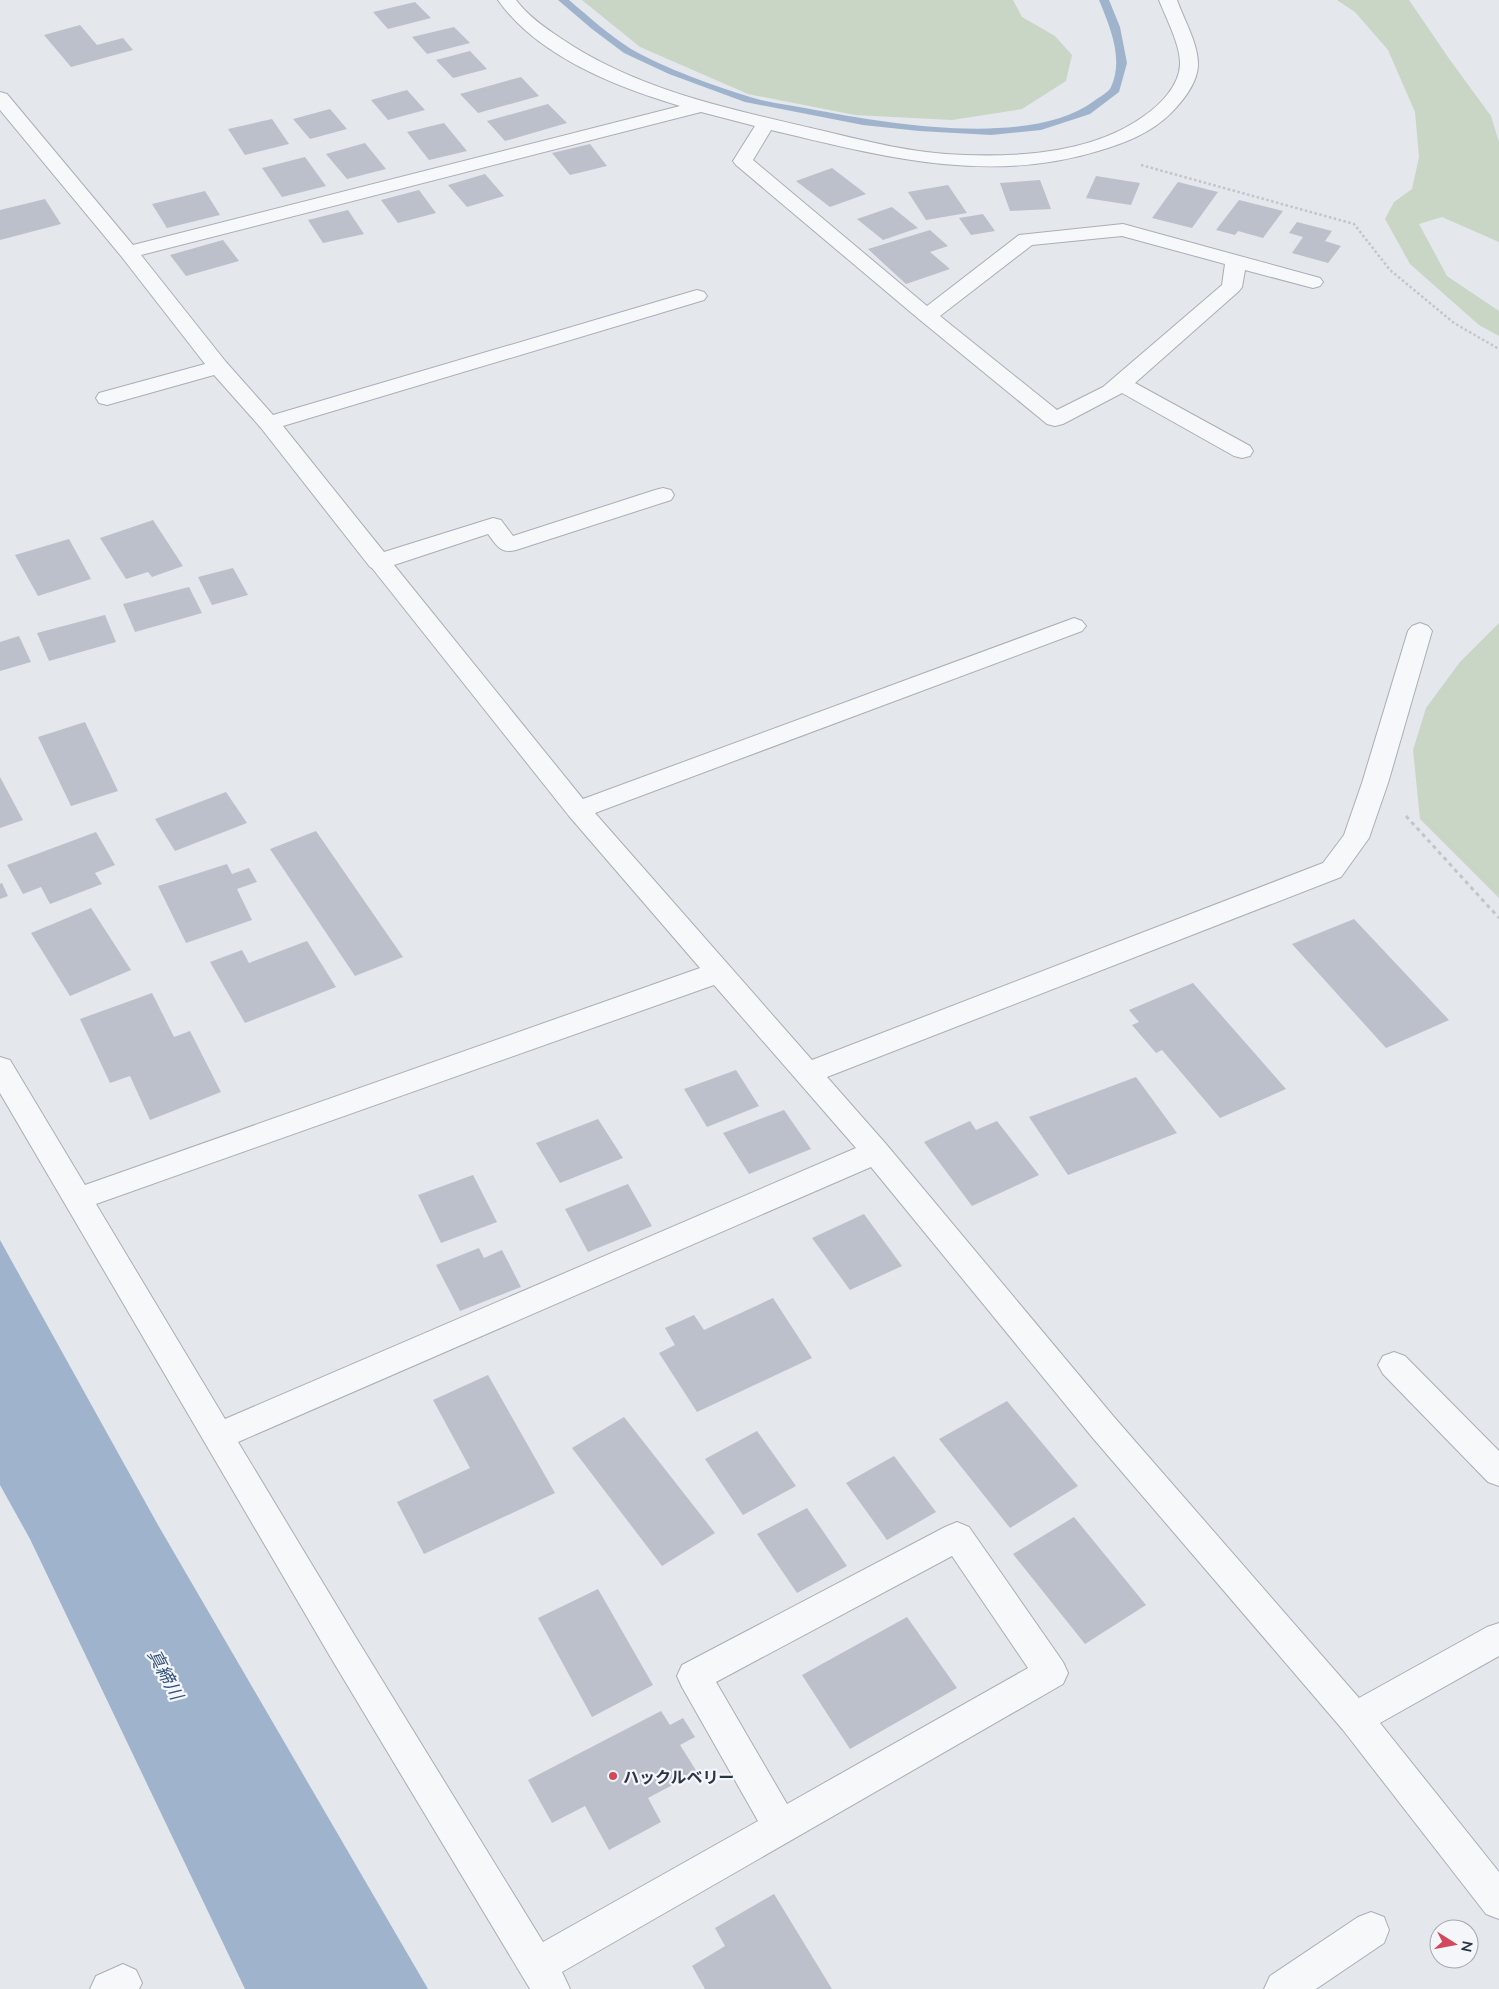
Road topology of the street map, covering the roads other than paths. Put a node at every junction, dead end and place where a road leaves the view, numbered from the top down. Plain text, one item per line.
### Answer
1 (507, 0) edge
2 (1168, 0) edge
3 (0, 98) edge
4 (699, 107) junction
5 (766, 123) junction
6 (128, 252) junction
7 (1236, 261) junction
8 (1313, 282) dead end
9 (697, 296) dead end
10 (927, 316) junction
11 (218, 367) junction
12 (1121, 384) junction
13 (107, 398) dead end
14 (268, 423) junction
15 (1242, 451) dead end
16 (663, 495) dead end
17 (378, 562) junction
18 (1074, 626) dead end
19 (1420, 631) dead end
20 (578, 810) junction
21 (720, 972) junction
22 (0, 1068) edge
23 (807, 1073) junction
24 (876, 1152) junction
25 (78, 1199) junction
26 (1394, 1366) dead end
27 (218, 1436) junction
28 (1499, 1472) edge
29 (1499, 1638) edge
30 (1355, 1719) junction
31 (780, 1826) junction
32 (1499, 1900) edge
33 (1371, 1930) dead end
34 (544, 1977) edge
35 (1283, 1989) edge

1 - 4 street
2 - 5 street
3 - 6 street
4 - 5 street
4 - 6 street
5 - 10 street
6 - 11 street
7 - 8 street
7 - 10 street
7 - 12 street
9 - 14 street
10 - 12 street
11 - 13 street
11 - 14 street
12 - 15 street
14 - 17 street
16 - 17 street
17 - 20 street
18 - 20 street
19 - 23 street
20 - 21 street
21 - 23 street
21 - 25 street
22 - 25 street
23 - 24 street
24 - 27 street
24 - 30 street
25 - 27 street
26 - 28 street
27 - 34 street
29 - 30 street
30 - 32 street
31 - 31 street
31 - 34 street
33 - 35 street

